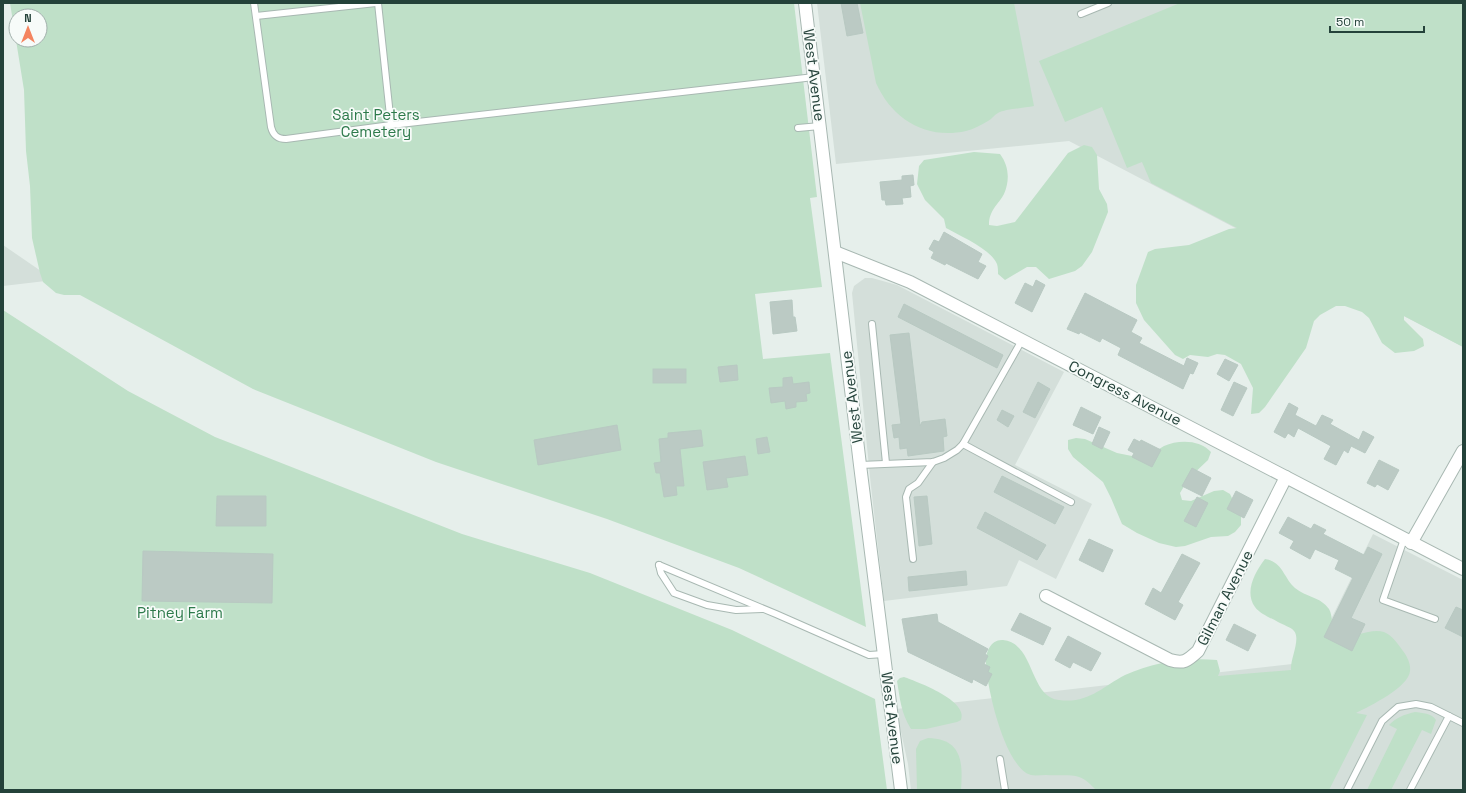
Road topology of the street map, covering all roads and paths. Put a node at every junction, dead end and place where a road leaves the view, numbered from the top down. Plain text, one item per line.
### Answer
1 (254, 3) edge
2 (377, 3) edge
3 (805, 3) edge
4 (1108, 3) edge
5 (1081, 14) dead end
6 (256, 16) junction
7 (814, 77) junction
8 (390, 125) junction
9 (820, 126) junction
10 (798, 128) dead end
11 (835, 252) junction
12 (872, 324) dead end
13 (1022, 340) junction
14 (963, 444) junction
15 (1463, 451) edge
16 (933, 462) junction
17 (886, 463) junction
18 (860, 464) junction
19 (1286, 477) junction
20 (1071, 502) dead end
21 (1408, 541) junction
22 (913, 559) dead end
23 (1463, 569) edge
24 (1046, 596) dead end
25 (763, 609) junction
26 (1435, 619) dead end
27 (884, 654) junction
28 (1449, 716) junction
29 (1463, 723) edge
30 (1000, 759) dead end
31 (901, 790) edge
32 (1005, 790) edge
33 (1347, 790) edge
34 (1410, 790) edge

1 - 6 lane
2 - 6 lane
2 - 8 lane
3 - 7 street, West Avenue
4 - 5 lane
6 - 8 lane
7 - 8 lane
7 - 9 street, West Avenue
9 - 10 lane
9 - 11 street, West Avenue
11 - 13 street, Congress Avenue
11 - 18 street, West Avenue
12 - 17 lane
13 - 14 lane
13 - 19 street, Congress Avenue
14 - 16 lane
14 - 20 lane
15 - 21 street
16 - 17 lane
16 - 22 lane
17 - 18 lane
18 - 27 street, West Avenue
19 - 21 street, Congress Avenue
19 - 24 street, Gilman Avenue
21 - 23 street, Congress Avenue
21 - 26 lane
25 - 25 lane
25 - 27 lane
27 - 31 street, West Avenue
28 - 29 lane
28 - 33 lane
28 - 34 lane
30 - 32 lane

